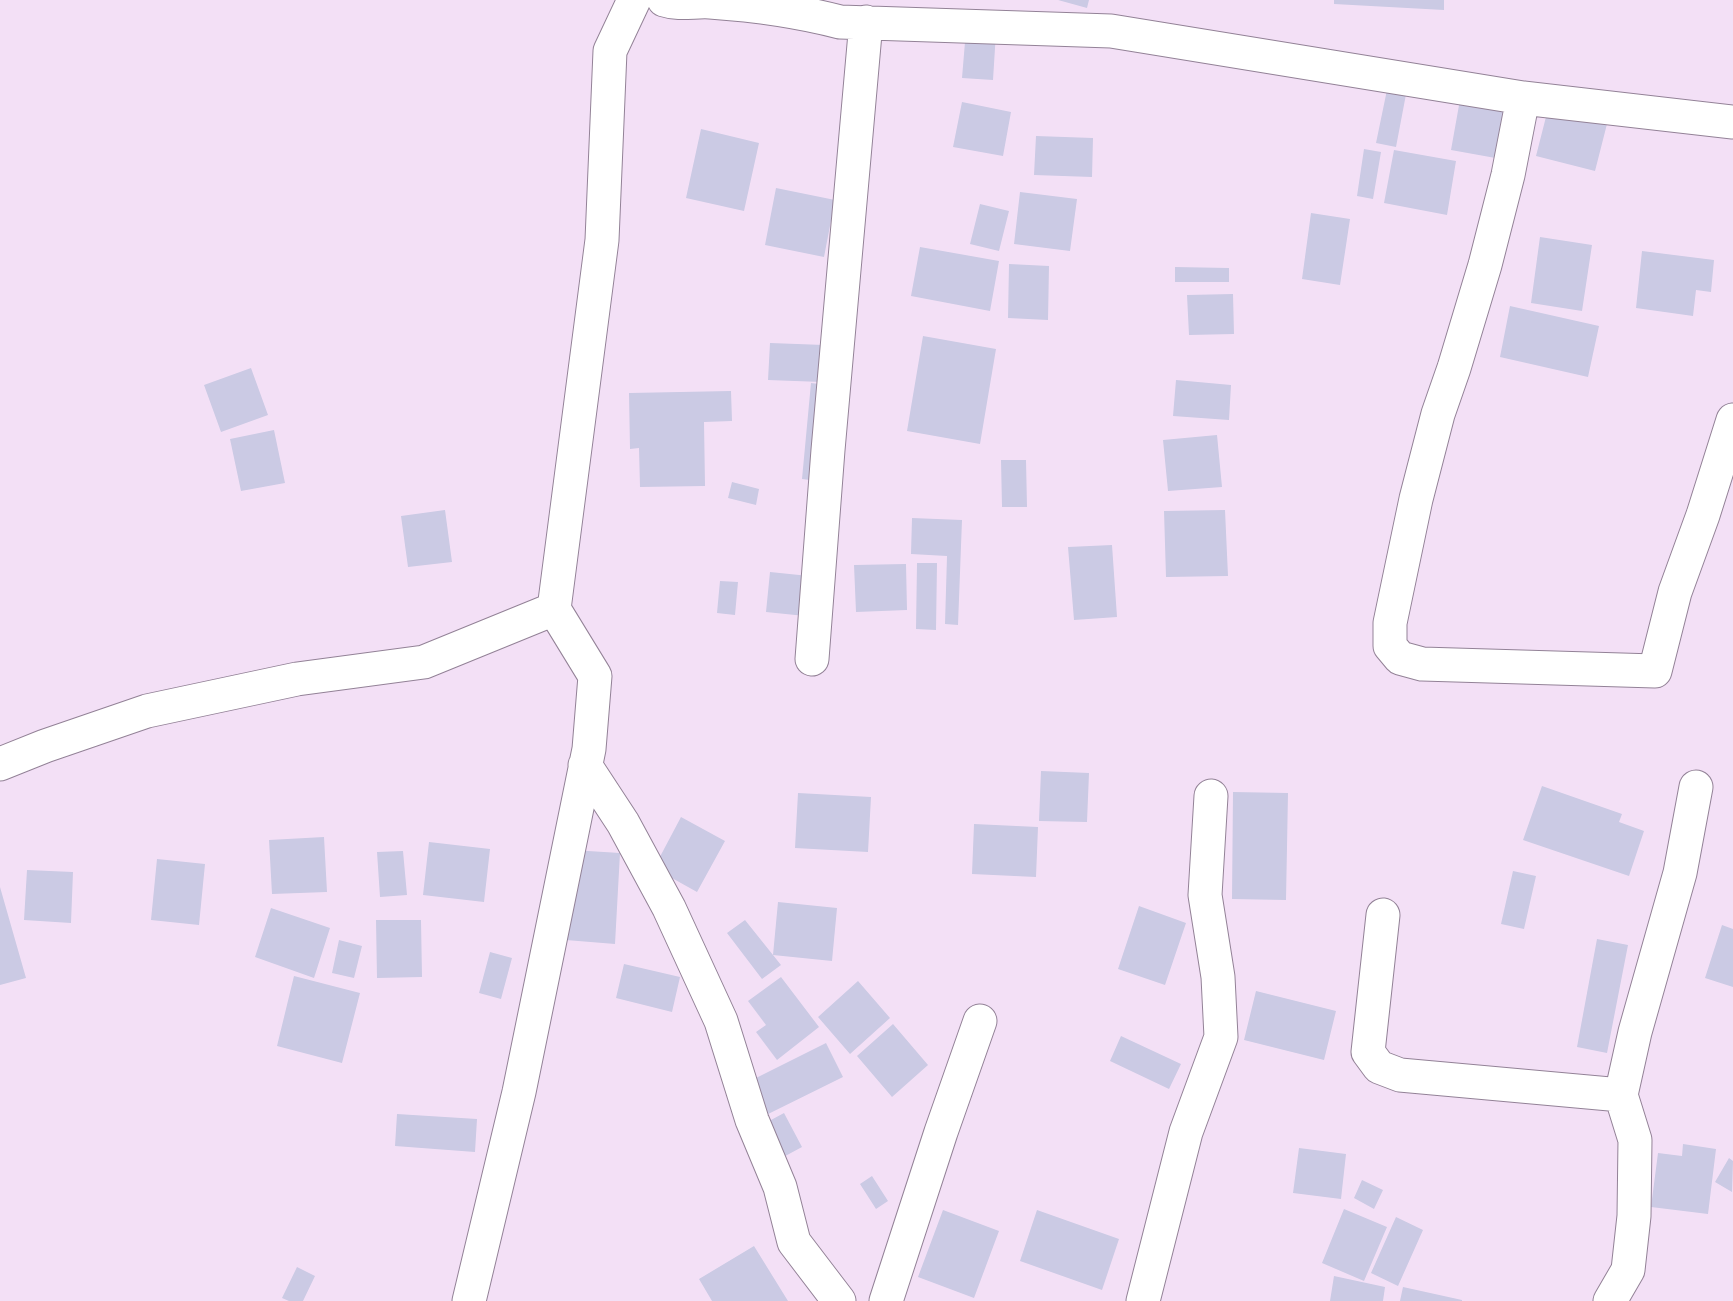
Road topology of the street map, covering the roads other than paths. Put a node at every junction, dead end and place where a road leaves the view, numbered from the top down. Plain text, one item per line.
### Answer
1 (634, 0) edge
2 (664, 0) edge
3 (866, 22) junction
4 (1523, 98) junction
5 (1733, 122) edge
6 (1733, 420) edge
7 (554, 609) junction
8 (812, 659) dead end
9 (0, 764) edge
10 (585, 765) junction
11 (1696, 787) dead end
12 (1211, 796) dead end
13 (1383, 915) dead end
14 (980, 1021) dead end
15 (1621, 1095) junction
16 (470, 1301) edge
17 (839, 1301) edge
18 (886, 1301) edge
19 (1143, 1301) edge
20 (1610, 1301) edge

1 - 7 street
2 - 3 street
3 - 4 street
3 - 8 street
4 - 5 street
4 - 6 street
7 - 9 street
7 - 10 street
10 - 16 street
10 - 17 street
11 - 15 street
12 - 19 street
13 - 15 street
14 - 18 street
15 - 20 street

